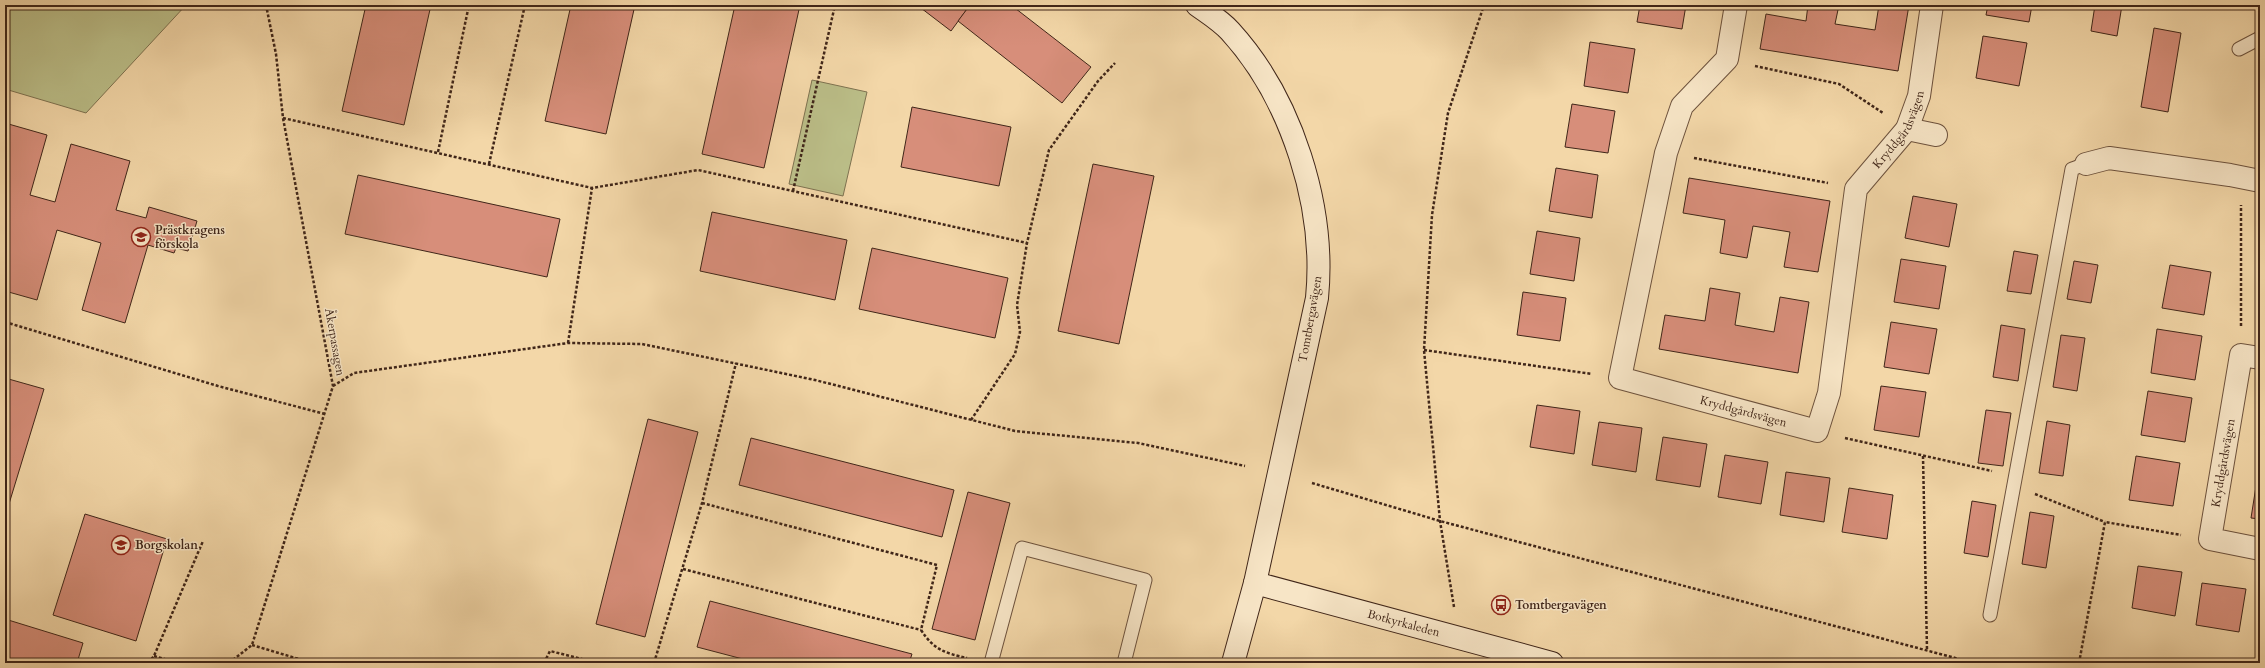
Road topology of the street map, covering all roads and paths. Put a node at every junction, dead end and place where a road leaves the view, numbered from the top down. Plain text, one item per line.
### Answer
1 (266, 5) edge
2 (469, 5) edge
3 (525, 5) edge
4 (834, 5) edge
5 (1197, 5) edge
6 (1484, 5) edge
7 (1736, 5) edge
8 (1932, 5) edge
9 (2260, 38) edge
10 (2239, 49) dead end
11 (1727, 59) junction
12 (1115, 64) dead end
13 (283, 118) junction
14 (1907, 129) junction
15 (1936, 135) dead end
16 (438, 152) junction
17 (1666, 153) junction
18 (489, 164) junction
19 (2086, 164) joint
20 (2230, 175) junction
21 (2260, 181) edge
22 (592, 188) junction
23 (1856, 189) junction
24 (794, 191) junction
25 (1027, 243) junction
26 (5, 322) edge
27 (568, 343) junction
28 (1424, 350) junction
29 (2250, 356) edge
30 (736, 363) junction
31 (1620, 378) junction
32 (333, 386) junction
33 (325, 414) junction
34 (971, 420) junction
35 (1816, 431) junction
36 (1923, 456) junction
37 (1244, 466) dead end
38 (1312, 483) dead end
39 (2014, 485) junction
40 (702, 503) junction
41 (1440, 521) junction
42 (2105, 522) junction
43 (2210, 540) junction
44 (203, 541) dead end
45 (2260, 549) edge
46 (683, 569) junction
47 (1255, 583) junction
48 (1990, 614) dead end
49 (921, 630) junction
50 (1460, 638) junction
51 (252, 646) junction
52 (1927, 650) junction
53 (154, 656) junction
54 (973, 660) dead end
55 (148, 663) edge
56 (178, 663) edge
57 (229, 663) edge
58 (312, 663) edge
59 (544, 663) edge
60 (598, 663) edge
61 (654, 663) edge
62 (991, 663) edge
63 (1124, 663) edge
64 (1233, 663) edge
65 (1552, 663) edge
66 (1974, 663) edge
67 (2079, 663) edge

1 - 13 path, Åkerpassagen
2 - 16 path
3 - 18 path
4 - 24 path
5 - 47 street, Tomtbergavägen
6 - 28 path
7 - 11 street
8 - 14 street, Kryddgårdsvägen
9 - 10 lane
11 - 14 path
11 - 17 street
12 - 25 path
13 - 16 path
13 - 32 path, Åkerpassagen
14 - 15 street
14 - 23 street, Kryddgårdsvägen
16 - 18 path
17 - 23 path
17 - 31 street
18 - 22 path
19 - 20 street
19 - 39 lane
20 - 21 street
20 - 29 path
22 - 24 path
22 - 27 path
23 - 35 street
24 - 25 path
25 - 34 path
26 - 33 path
27 - 30 path
27 - 32 path
28 - 31 path
28 - 41 path
29 - 43 street, Kryddgårdsvägen
30 - 34 path
30 - 40 path
31 - 35 street, Kryddgårdsvägen
32 - 33 path, Åkerpassagen
33 - 51 path, Åkerpassagen
34 - 37 path
35 - 36 path
36 - 39 path
36 - 52 path
38 - 41 path
39 - 42 path
39 - 48 lane
40 - 46 path
40 - 49 path
41 - 50 path
41 - 52 path
42 - 43 path
42 - 67 path
43 - 45 street
44 - 53 path
46 - 49 path
46 - 61 path
47 - 50 street, Botkyrkaleden
47 - 64 street, Tomtbergavägen
49 - 54 path
50 - 65 street, Botkyrkaleden
51 - 57 path
51 - 58 path
52 - 66 path
53 - 55 path
53 - 56 path
59 - 60 path
62 - 63 lane

